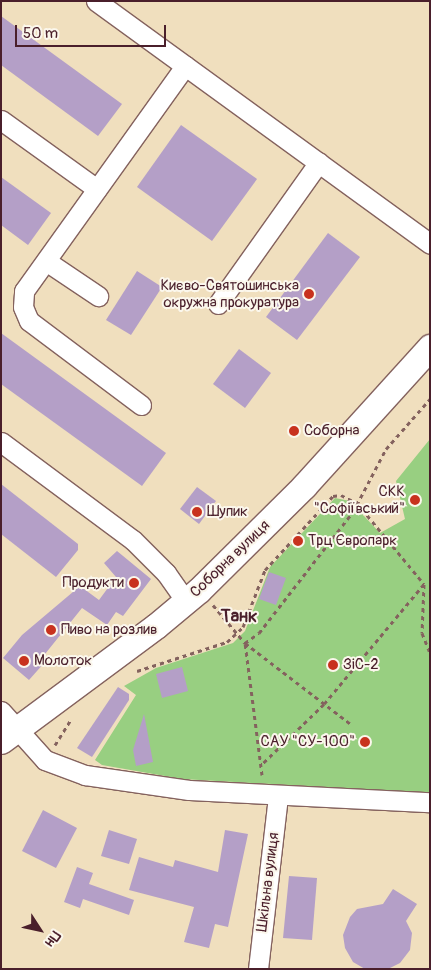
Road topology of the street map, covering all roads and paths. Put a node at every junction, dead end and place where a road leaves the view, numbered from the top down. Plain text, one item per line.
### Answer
1 (96, 1) edge
2 (185, 66) junction
3 (1, 120) edge
4 (319, 162) junction
5 (97, 189) junction
6 (430, 244) edge
7 (46, 260) junction
8 (98, 296) dead end
9 (218, 304) dead end
10 (430, 347) edge
11 (430, 399) edge
12 (141, 405) dead end
13 (1, 442) edge
14 (358, 503) junction
15 (424, 584) junction
16 (192, 596) junction
17 (237, 633) junction
18 (245, 642) junction
19 (430, 653) edge
20 (130, 675) dead end
21 (324, 704) junction
22 (77, 714) dead end
23 (352, 725) dead end
24 (6, 727) edge
25 (45, 760) junction
26 (261, 765) junction
27 (271, 795) junction
28 (430, 802) edge
29 (258, 969) edge

1 - 2 street
2 - 4 street
2 - 5 street
3 - 5 street
4 - 6 street
4 - 9 street
5 - 7 street
7 - 8 street
7 - 12 street
10 - 16 main road, Соборна вулиця
11 - 14 path
13 - 16 street
14 - 15 path
14 - 17 path
14 - 18 path
15 - 19 path
15 - 21 path
16 - 17 path
16 - 24 main road, Соборна вулиця
17 - 18 path
17 - 20 path
18 - 21 path
18 - 26 path
21 - 23 path
21 - 26 path
22 - 25 path
24 - 25 street
25 - 27 street
26 - 27 path
27 - 28 street
27 - 29 street, Шкільна вулиця

